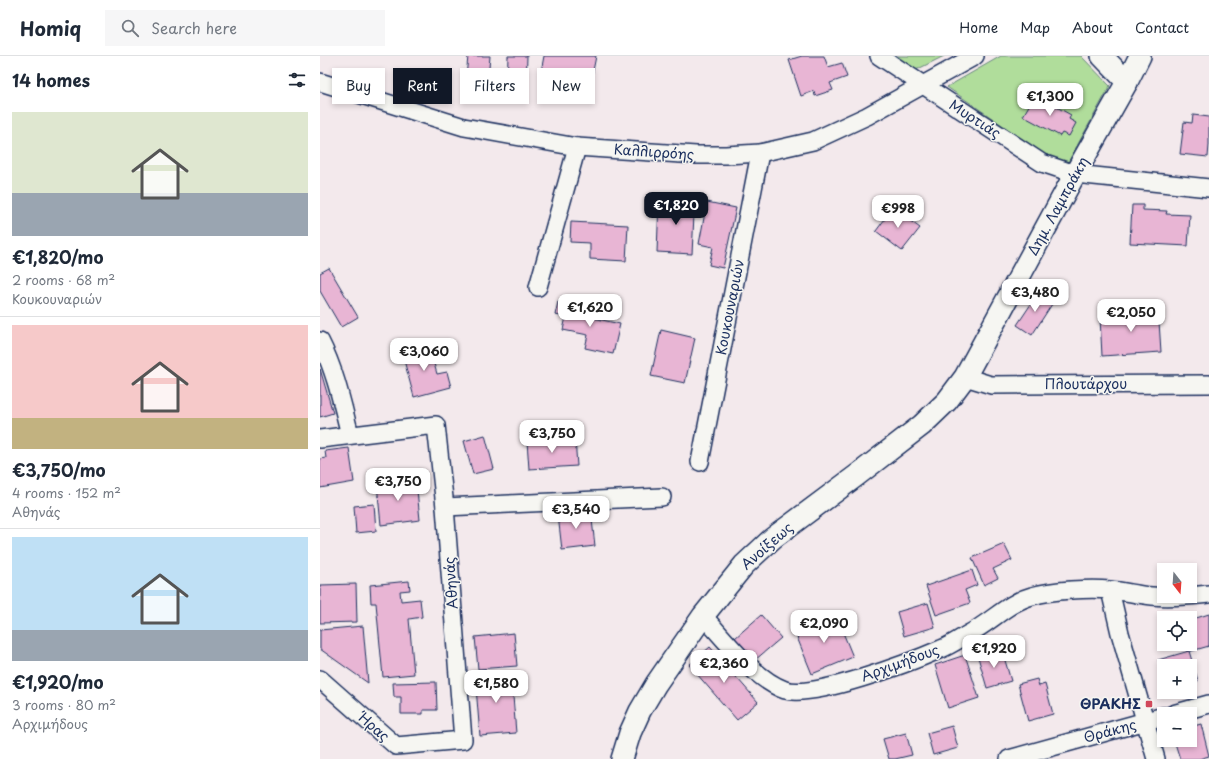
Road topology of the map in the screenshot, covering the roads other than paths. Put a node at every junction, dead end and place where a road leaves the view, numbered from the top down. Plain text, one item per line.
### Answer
1 (879, 56) edge
2 (975, 56) edge
3 (1102, 56) edge
4 (1140, 56) edge
5 (320, 82) edge
6 (1127, 82) junction
7 (923, 85) junction
8 (578, 147) junction
9 (760, 153) junction
10 (1075, 174) junction
11 (1209, 188) edge
12 (538, 287) dead end
13 (320, 341) edge
14 (965, 377) junction
15 (1209, 384) edge
16 (350, 435) junction
17 (320, 439) edge
18 (700, 462) dead end
19 (662, 497) dead end
20 (445, 507) junction
21 (1110, 590) junction
22 (1209, 594) edge
23 (703, 616) junction
24 (320, 679) edge
25 (1209, 704) edge
26 (1197, 707) edge
27 (1157, 718) edge
28 (1145, 722) junction
29 (463, 740) joint
30 (622, 759) edge
31 (1009, 759) edge
32 (1156, 759) edge

1 - 7 street, Μυρτιάς
2 - 7 street, Καλλιρρόης
3 - 6 street
4 - 6 street, Δημ. Λαμπράκη
5 - 8 street, Καλλιρρόης
6 - 10 street, Δημ. Λαμπράκη
7 - 9 street, Καλλιρρόης
7 - 10 street, Μυρτιάς
8 - 9 street, Καλλιρρόης
8 - 12 street
9 - 18 street, Κουκουναριών
10 - 11 street, Μυρτιάς
10 - 14 street, Δημ. Λαμπράκη
13 - 16 street
14 - 15 street, Πλουτάρχου
14 - 23 street, Ανοίξεως
16 - 17 street
16 - 20 street, Αθηνάς
19 - 20 street
20 - 29 street, Αθηνάς
21 - 22 street, Αρχιμήδους
21 - 23 street, Αρχιμήδους
21 - 28 street
23 - 30 street, Ανοίξεως
24 - 29 street, Ήρας
25 - 26 street
27 - 28 street, Θράκης
28 - 31 street, Θράκης
28 - 32 street

